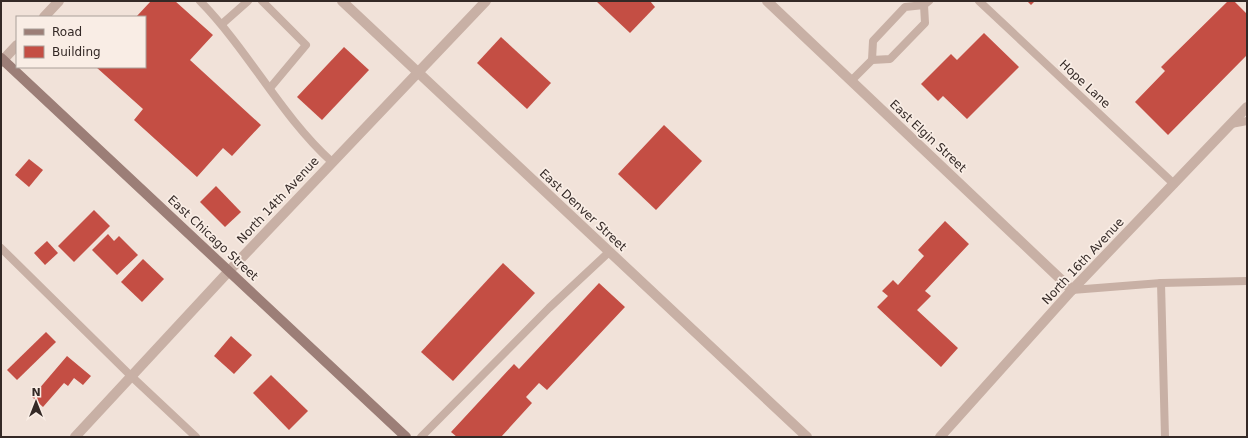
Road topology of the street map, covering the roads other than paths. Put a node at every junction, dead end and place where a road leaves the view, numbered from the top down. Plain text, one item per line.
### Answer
1 (59, 1) edge
2 (200, 1) edge
3 (248, 1) edge
4 (262, 1) edge
5 (342, 1) edge
6 (486, 1) edge
7 (767, 1) edge
8 (979, 1) edge
9 (926, 3) edge
10 (45, 16) edge
11 (222, 24) junction
12 (16, 46) edge
13 (2, 60) edge
14 (872, 60) junction
15 (417, 72) junction
16 (851, 81) junction
17 (270, 88) junction
18 (1247, 107) edge
19 (1247, 120) edge
20 (1231, 124) junction
21 (332, 162) junction
22 (1174, 184) junction
23 (1, 248) edge
24 (609, 252) junction
25 (229, 271) junction
26 (1247, 281) edge
27 (1161, 283) junction
28 (1072, 290) junction
29 (131, 376) junction
30 (75, 437) edge
31 (196, 437) edge
32 (406, 437) edge
33 (421, 437) edge
34 (807, 437) edge
35 (940, 437) edge
36 (1165, 437) edge

1 - 10 street
2 - 11 lane
3 - 11 lane
4 - 17 lane
5 - 15 street, East Denver Street
6 - 15 street, North 14th Avenue
7 - 16 street, East Elgin Street
8 - 22 lane, Hope Lane
9 - 14 lane
9 - 14 lane
11 - 17 lane
12 - 13 street
13 - 25 street, East Chicago Street
14 - 16 lane
15 - 21 street, North 14th Avenue
15 - 24 street, East Denver Street
16 - 28 street, East Elgin Street
17 - 21 lane
18 - 20 street, North 16th Avenue
19 - 20 lane
20 - 22 street, North 16th Avenue
21 - 25 street, North 14th Avenue
22 - 28 street, North 16th Avenue
23 - 29 lane
24 - 33 lane
24 - 34 street, East Denver Street
25 - 29 street, North 14th Avenue
25 - 32 street, East Chicago Street
26 - 27 lane
27 - 28 lane
27 - 36 lane
28 - 35 street, North 16th Avenue
29 - 30 street, North 14th Avenue
29 - 31 lane

